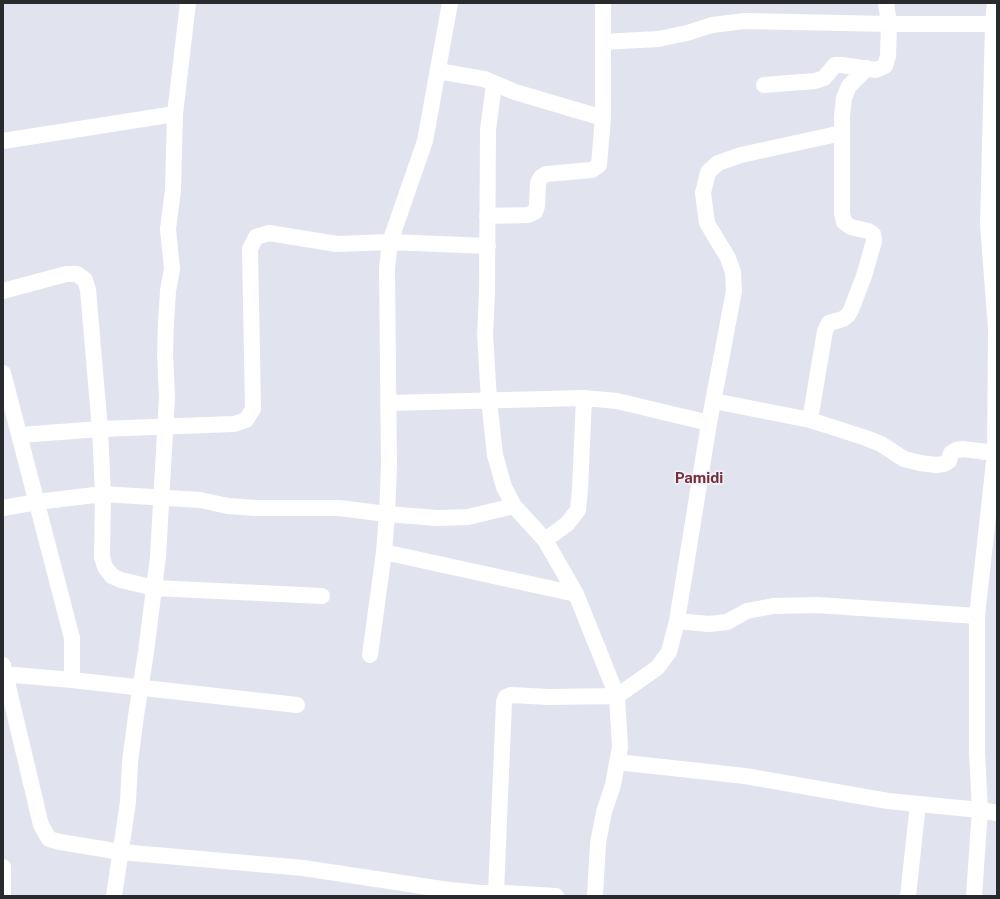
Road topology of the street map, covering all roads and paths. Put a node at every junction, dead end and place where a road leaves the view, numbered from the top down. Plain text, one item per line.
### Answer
1 (188, 3) edge
2 (450, 3) edge
3 (603, 3) edge
4 (886, 3) edge
5 (995, 3) edge
6 (889, 24) junction
7 (995, 25) edge
8 (603, 42) junction
9 (867, 68) junction
10 (438, 71) junction
11 (494, 84) junction
12 (764, 85) dead end
13 (175, 114) junction
14 (604, 118) junction
15 (842, 134) junction
16 (3, 141) edge
17 (487, 216) junction
18 (390, 242) junction
19 (488, 246) junction
20 (994, 271) edge
21 (3, 290) edge
22 (3, 373) edge
23 (584, 398) junction
24 (489, 400) junction
25 (714, 401) junction
26 (388, 403) junction
27 (810, 420) junction
28 (710, 423) junction
29 (165, 427) junction
30 (100, 429) junction
31 (20, 435) junction
32 (995, 453) junction
33 (103, 494) junction
34 (162, 498) junction
35 (37, 502) junction
36 (514, 506) junction
37 (3, 508) edge
38 (387, 514) junction
39 (545, 540) junction
40 (384, 552) junction
41 (154, 588) junction
42 (576, 594) junction
43 (322, 596) dead end
44 (976, 616) junction
45 (677, 621) junction
46 (370, 654) dead end
47 (4, 671) edge
48 (72, 680) junction
49 (141, 688) junction
50 (617, 696) junction
51 (297, 705) dead end
52 (617, 762) junction
53 (918, 804) junction
54 (980, 810) junction
55 (997, 813) edge
56 (121, 852) junction
57 (3, 868) edge
58 (496, 893) junction
59 (3, 896) edge
60 (114, 896) edge
61 (556, 896) edge
62 (596, 896) edge
63 (908, 896) edge
64 (974, 896) edge

1 - 13 street
2 - 10 street
3 - 8 street
4 - 6 street
5 - 7 street
6 - 7 street
6 - 8 street
6 - 9 street
7 - 20 street
8 - 14 street
9 - 12 street
9 - 15 street
10 - 11 street
10 - 18 street
11 - 14 street
11 - 17 street
13 - 16 street
13 - 29 street
14 - 17 street
15 - 25 street
15 - 27 street
17 - 19 street
18 - 19 street
18 - 26 street
18 - 29 street
19 - 24 street
20 - 32 street
21 - 30 street
22 - 31 street
23 - 24 street
23 - 28 street
23 - 39 street
24 - 26 street
24 - 36 street
25 - 27 street
25 - 28 street
26 - 38 street
27 - 32 street
28 - 45 street
29 - 30 street
29 - 34 street
30 - 31 street
30 - 33 street
31 - 35 street
32 - 44 street
33 - 34 street
33 - 35 street
33 - 41 street
34 - 38 street
34 - 41 street
35 - 37 street
35 - 48 street
36 - 38 street
36 - 39 street
38 - 40 street
39 - 42 street
40 - 42 street
40 - 46 street
41 - 43 street
41 - 49 street
42 - 50 street
44 - 45 street
44 - 54 street
45 - 50 street
47 - 48 street
47 - 56 street
48 - 49 street
49 - 51 street
49 - 56 street
50 - 52 street
50 - 58 street
52 - 53 street
52 - 62 street
53 - 54 street
53 - 63 street
54 - 55 street
54 - 64 street
56 - 58 street
56 - 60 street
57 - 59 street
58 - 61 street

